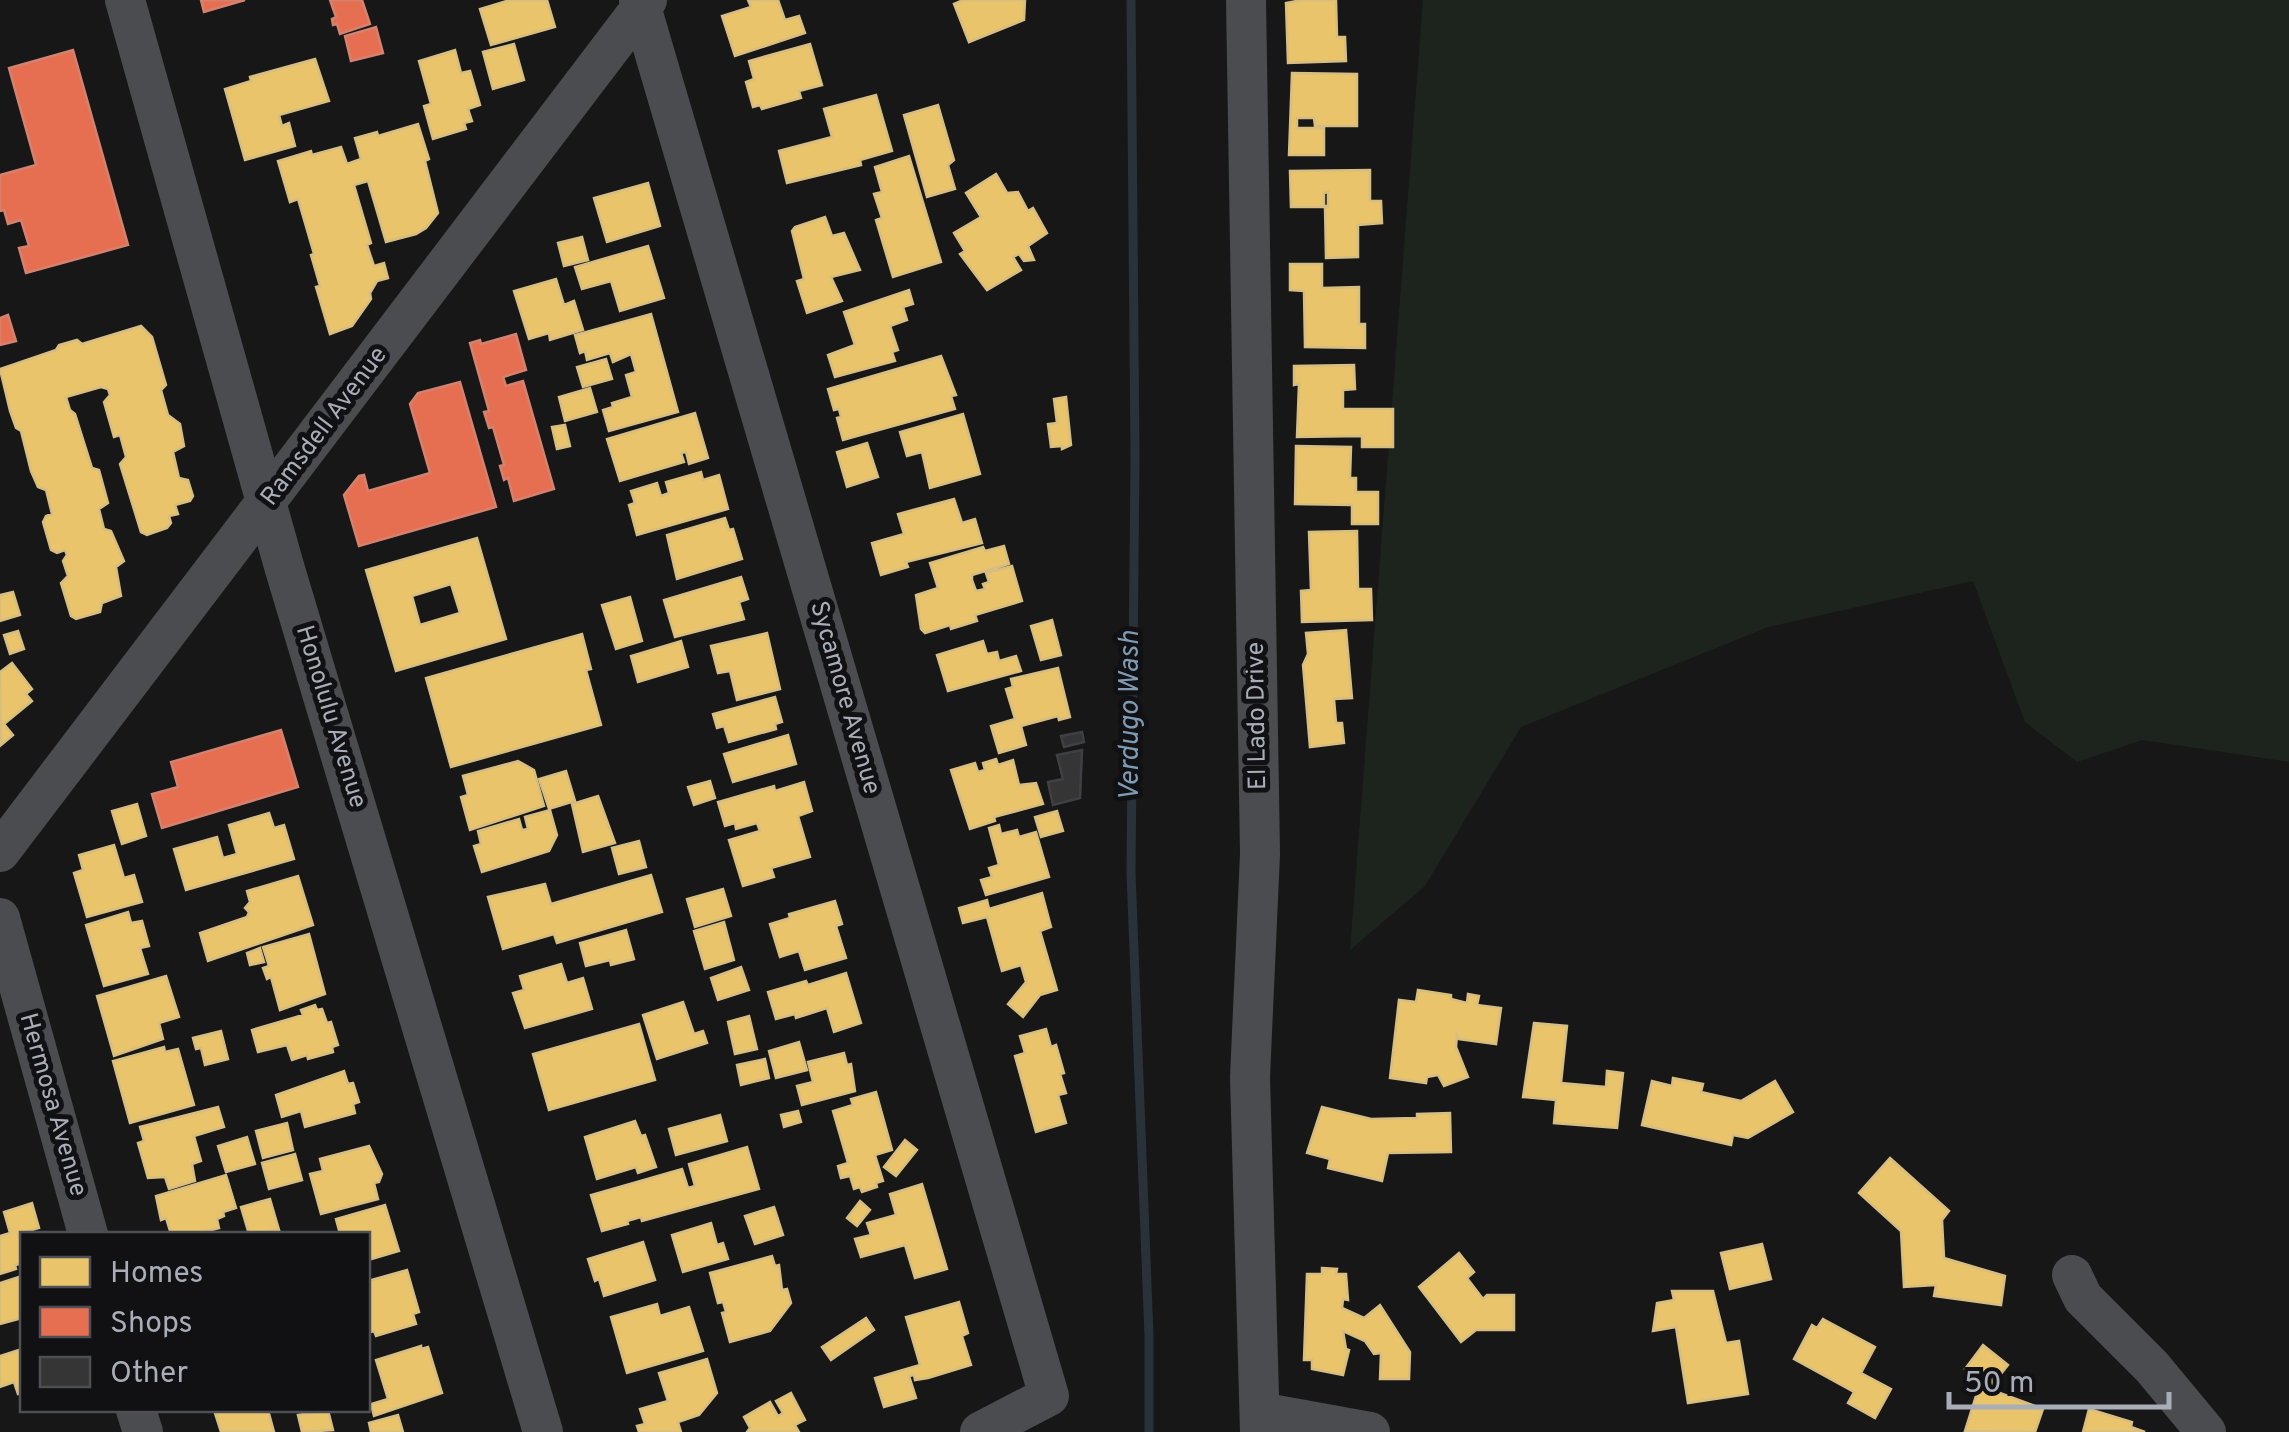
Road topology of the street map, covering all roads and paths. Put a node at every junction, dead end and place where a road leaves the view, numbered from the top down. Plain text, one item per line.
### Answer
1 (125, 0) edge
2 (1246, 0) edge
3 (642, 3) edge
4 (267, 504) junction
5 (0, 852) edge
6 (0, 918) edge
7 (87, 1232) edge
8 (2072, 1275) dead end
9 (1260, 1422) edge
10 (543, 1432) edge
11 (980, 1432) edge
12 (1370, 1432) edge
13 (2206, 1432) edge

1 - 4 street, Honolulu Avenue
2 - 9 street, El Lado Drive
3 - 4 street, Ramsdell Avenue
3 - 11 street, Sycamore Avenue
4 - 5 street, Ramsdell Avenue
4 - 10 street, Honolulu Avenue
6 - 7 street, Hermosa Avenue
8 - 13 street
9 - 12 street

